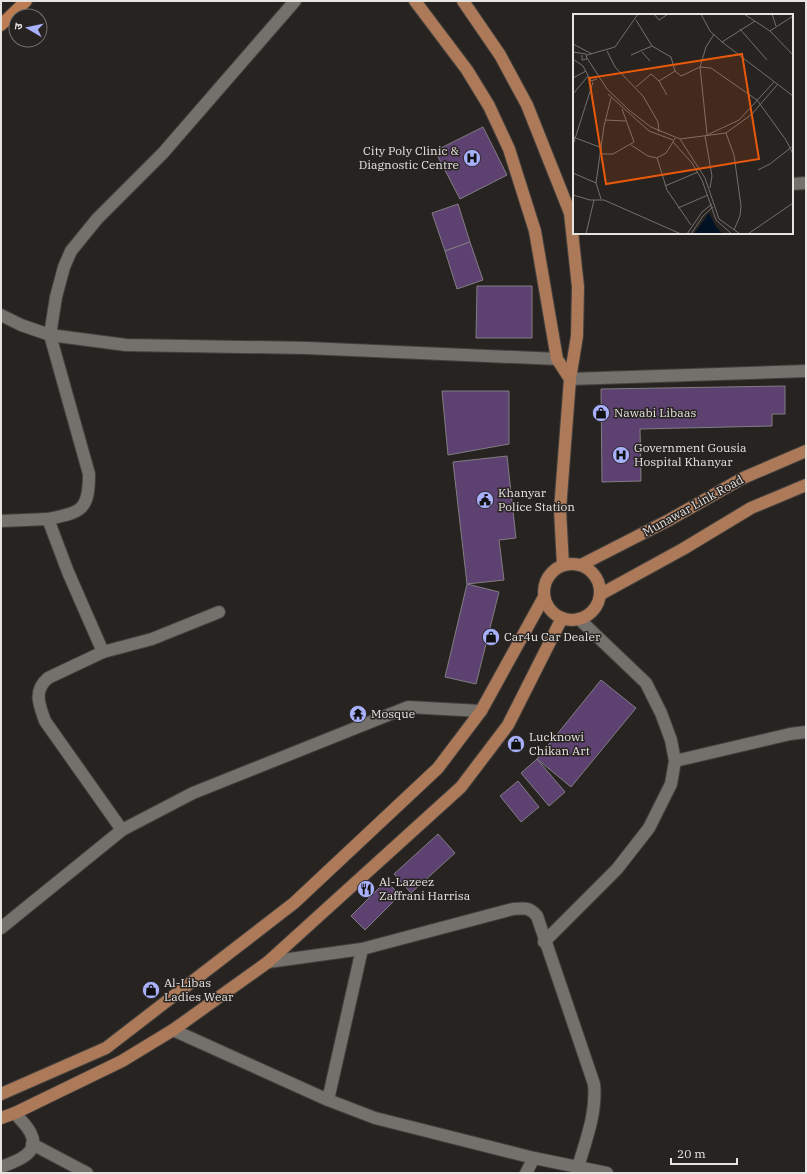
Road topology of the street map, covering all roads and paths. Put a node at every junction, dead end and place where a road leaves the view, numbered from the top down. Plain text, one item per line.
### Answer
1 (26, 1) edge
2 (295, 1) edge
3 (415, 1) edge
4 (463, 1) edge
5 (1, 25) edge
6 (806, 183) edge
7 (793, 184) edge
8 (572, 212) edge
9 (573, 224) edge
10 (574, 234) edge
11 (1, 316) edge
12 (50, 335) junction
13 (557, 359) junction
14 (806, 371) edge
15 (570, 379) junction
16 (806, 451) edge
17 (806, 485) edge
18 (48, 520) junction
19 (1, 521) edge
20 (562, 565) junction
21 (581, 565) junction
22 (601, 594) junction
23 (544, 597) junction
24 (219, 612) dead end
25 (562, 618) junction
26 (579, 619) junction
27 (103, 652) junction
28 (481, 711) junction
29 (806, 732) edge
30 (676, 761) junction
31 (122, 830) junction
32 (1, 928) edge
33 (544, 942) junction
34 (362, 949) junction
35 (268, 962) junction
36 (173, 1030) junction
37 (1, 1094) edge
38 (328, 1100) junction
39 (15, 1113) junction
40 (1, 1118) edge
41 (32, 1144) junction
42 (534, 1158) junction
43 (1, 1167) edge
44 (578, 1167) junction
45 (87, 1173) edge
46 (526, 1173) edge
47 (607, 1173) edge

1 - 5 highway
2 - 12 street
3 - 13 main road
4 - 8 main road
6 - 7 street
8 - 9 main road
10 - 15 main road
11 - 12 street
12 - 13 street
12 - 18 street
13 - 15 main road
14 - 15 street
15 - 20 main road
16 - 21 main road, Munawar Link Road
17 - 22 main road
18 - 19 street
18 - 27 street
20 - 21 main road
20 - 23 main road
21 - 22 main road
22 - 26 main road
23 - 25 main road
23 - 28 main road
24 - 27 street
25 - 26 main road
25 - 35 main road
26 - 30 street
27 - 31 street
28 - 31 street
28 - 37 main road
29 - 30 street
30 - 33 street
31 - 32 street
33 - 34 street
33 - 44 street
34 - 35 street
34 - 38 street
35 - 36 main road
36 - 38 street
36 - 39 main road
38 - 42 street
39 - 40 main road
39 - 41 street
41 - 43 street
41 - 45 street
42 - 44 street
42 - 46 street
44 - 47 street

